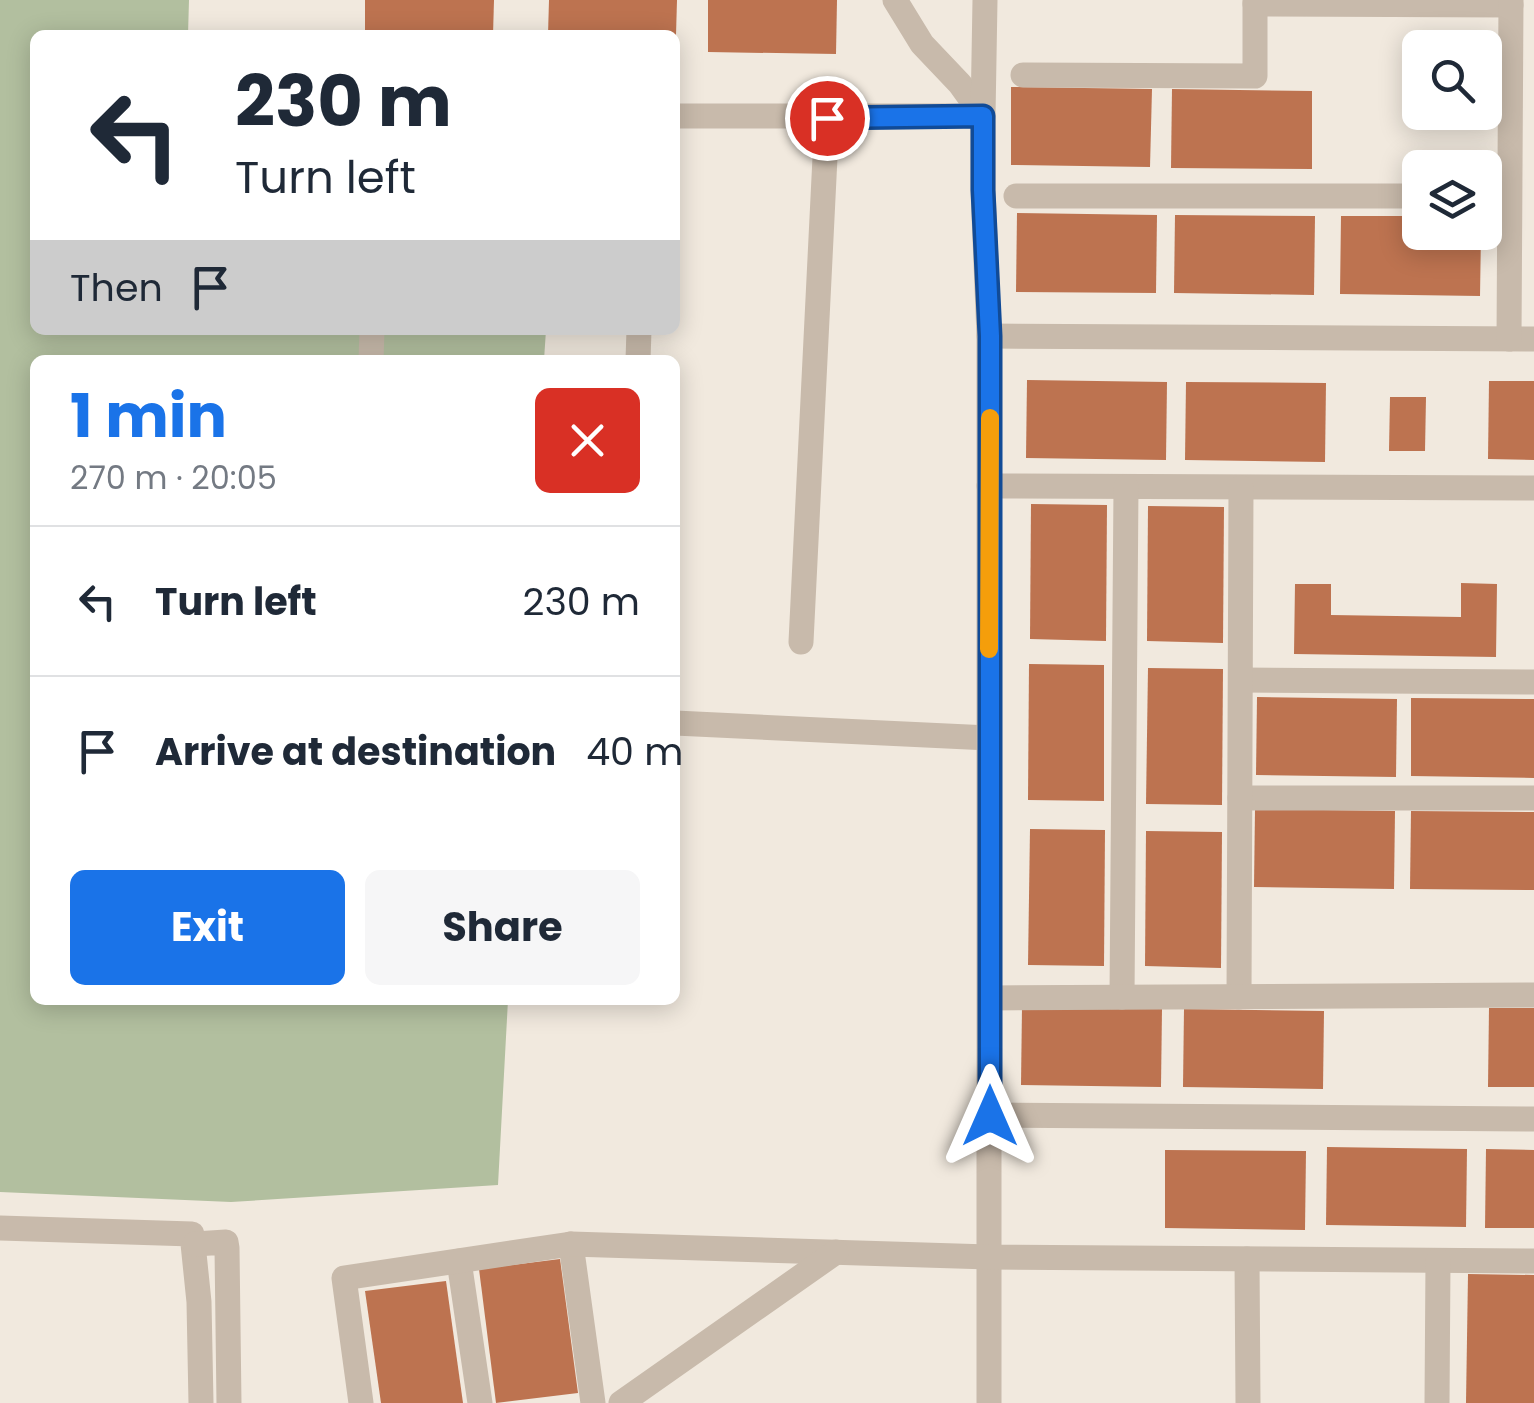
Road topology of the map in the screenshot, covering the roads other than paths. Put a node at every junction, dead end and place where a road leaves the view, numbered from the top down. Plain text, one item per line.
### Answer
1 (895, 0) edge
2 (985, 0) edge
3 (1254, 2) edge
4 (1516, 12) edge
5 (1023, 75) dead end
6 (680, 116) edge
7 (983, 116) junction
8 (827, 118) junction
9 (1502, 155) edge
10 (1016, 196) dead end
11 (1402, 196) edge
12 (1502, 220) edge
13 (990, 336) junction
14 (1522, 339) edge
15 (990, 486) junction
16 (1126, 487) junction
17 (1241, 488) junction
18 (1534, 488) edge
19 (800, 642) dead end
20 (1241, 680) junction
21 (1534, 682) edge
22 (680, 724) edge
23 (989, 738) junction
24 (1240, 798) junction
25 (1534, 798) edge
26 (1534, 995) edge
27 (1239, 997) junction
28 (990, 998) junction
29 (1122, 998) junction
30 (990, 1116) junction
31 (1534, 1118) edge
32 (0, 1228) edge
33 (195, 1244) junction
34 (572, 1244) junction
35 (836, 1252) junction
36 (989, 1257) junction
37 (1247, 1259) junction
38 (1438, 1260) junction
39 (459, 1261) junction
40 (1534, 1262) edge
41 (201, 1403) edge
42 (228, 1403) edge
43 (361, 1403) edge
44 (480, 1403) edge
45 (593, 1403) edge
46 (621, 1403) edge
47 (988, 1403) edge
48 (1248, 1403) edge
49 (1437, 1403) edge

1 - 7 street
2 - 7 street
3 - 4 street
3 - 5 street
4 - 9 street
6 - 8 street
7 - 8 street
7 - 13 street
8 - 19 street
10 - 11 street
12 - 14 street
13 - 14 street
13 - 15 street
15 - 16 street
15 - 23 street
16 - 17 street
16 - 29 street
17 - 18 street
17 - 20 street
20 - 21 street
20 - 24 street
22 - 23 street
23 - 28 street
24 - 25 street
24 - 27 street
26 - 27 street
27 - 29 street
28 - 29 street
28 - 30 street
30 - 31 street
30 - 36 street
32 - 33 street
33 - 41 street
33 - 42 street
34 - 35 street
34 - 39 street
34 - 45 street
35 - 36 street
35 - 46 street
36 - 37 street
36 - 47 street
37 - 38 street
37 - 48 street
38 - 40 street
38 - 49 street
39 - 43 street
39 - 44 street

